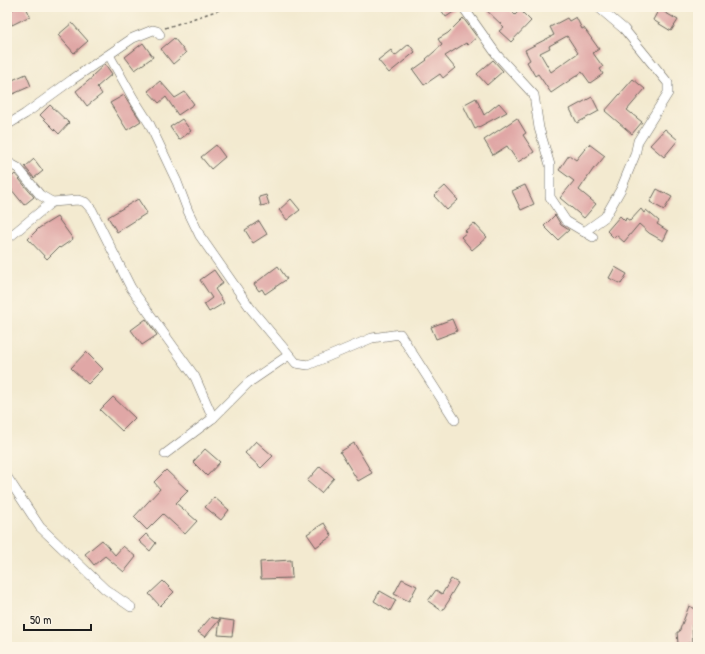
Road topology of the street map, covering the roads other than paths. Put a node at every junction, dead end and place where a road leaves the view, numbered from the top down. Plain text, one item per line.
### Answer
1 (463, 7) edge
2 (598, 7) edge
3 (158, 33) road end
4 (109, 55) junction
5 (7, 125) edge
6 (7, 162) edge
7 (52, 202) junction
8 (584, 232) junction
9 (593, 237) dead end
10 (7, 239) edge
11 (290, 355) junction
12 (213, 418) junction
13 (455, 420) dead end
14 (165, 454) dead end
15 (7, 478) edge
16 (131, 607) dead end

1 - 8 street
2 - 8 street
3 - 4 street
4 - 5 street
4 - 11 street
6 - 7 street
7 - 10 street
7 - 12 street
8 - 9 street
11 - 12 street
11 - 13 street
12 - 14 street
15 - 16 street

